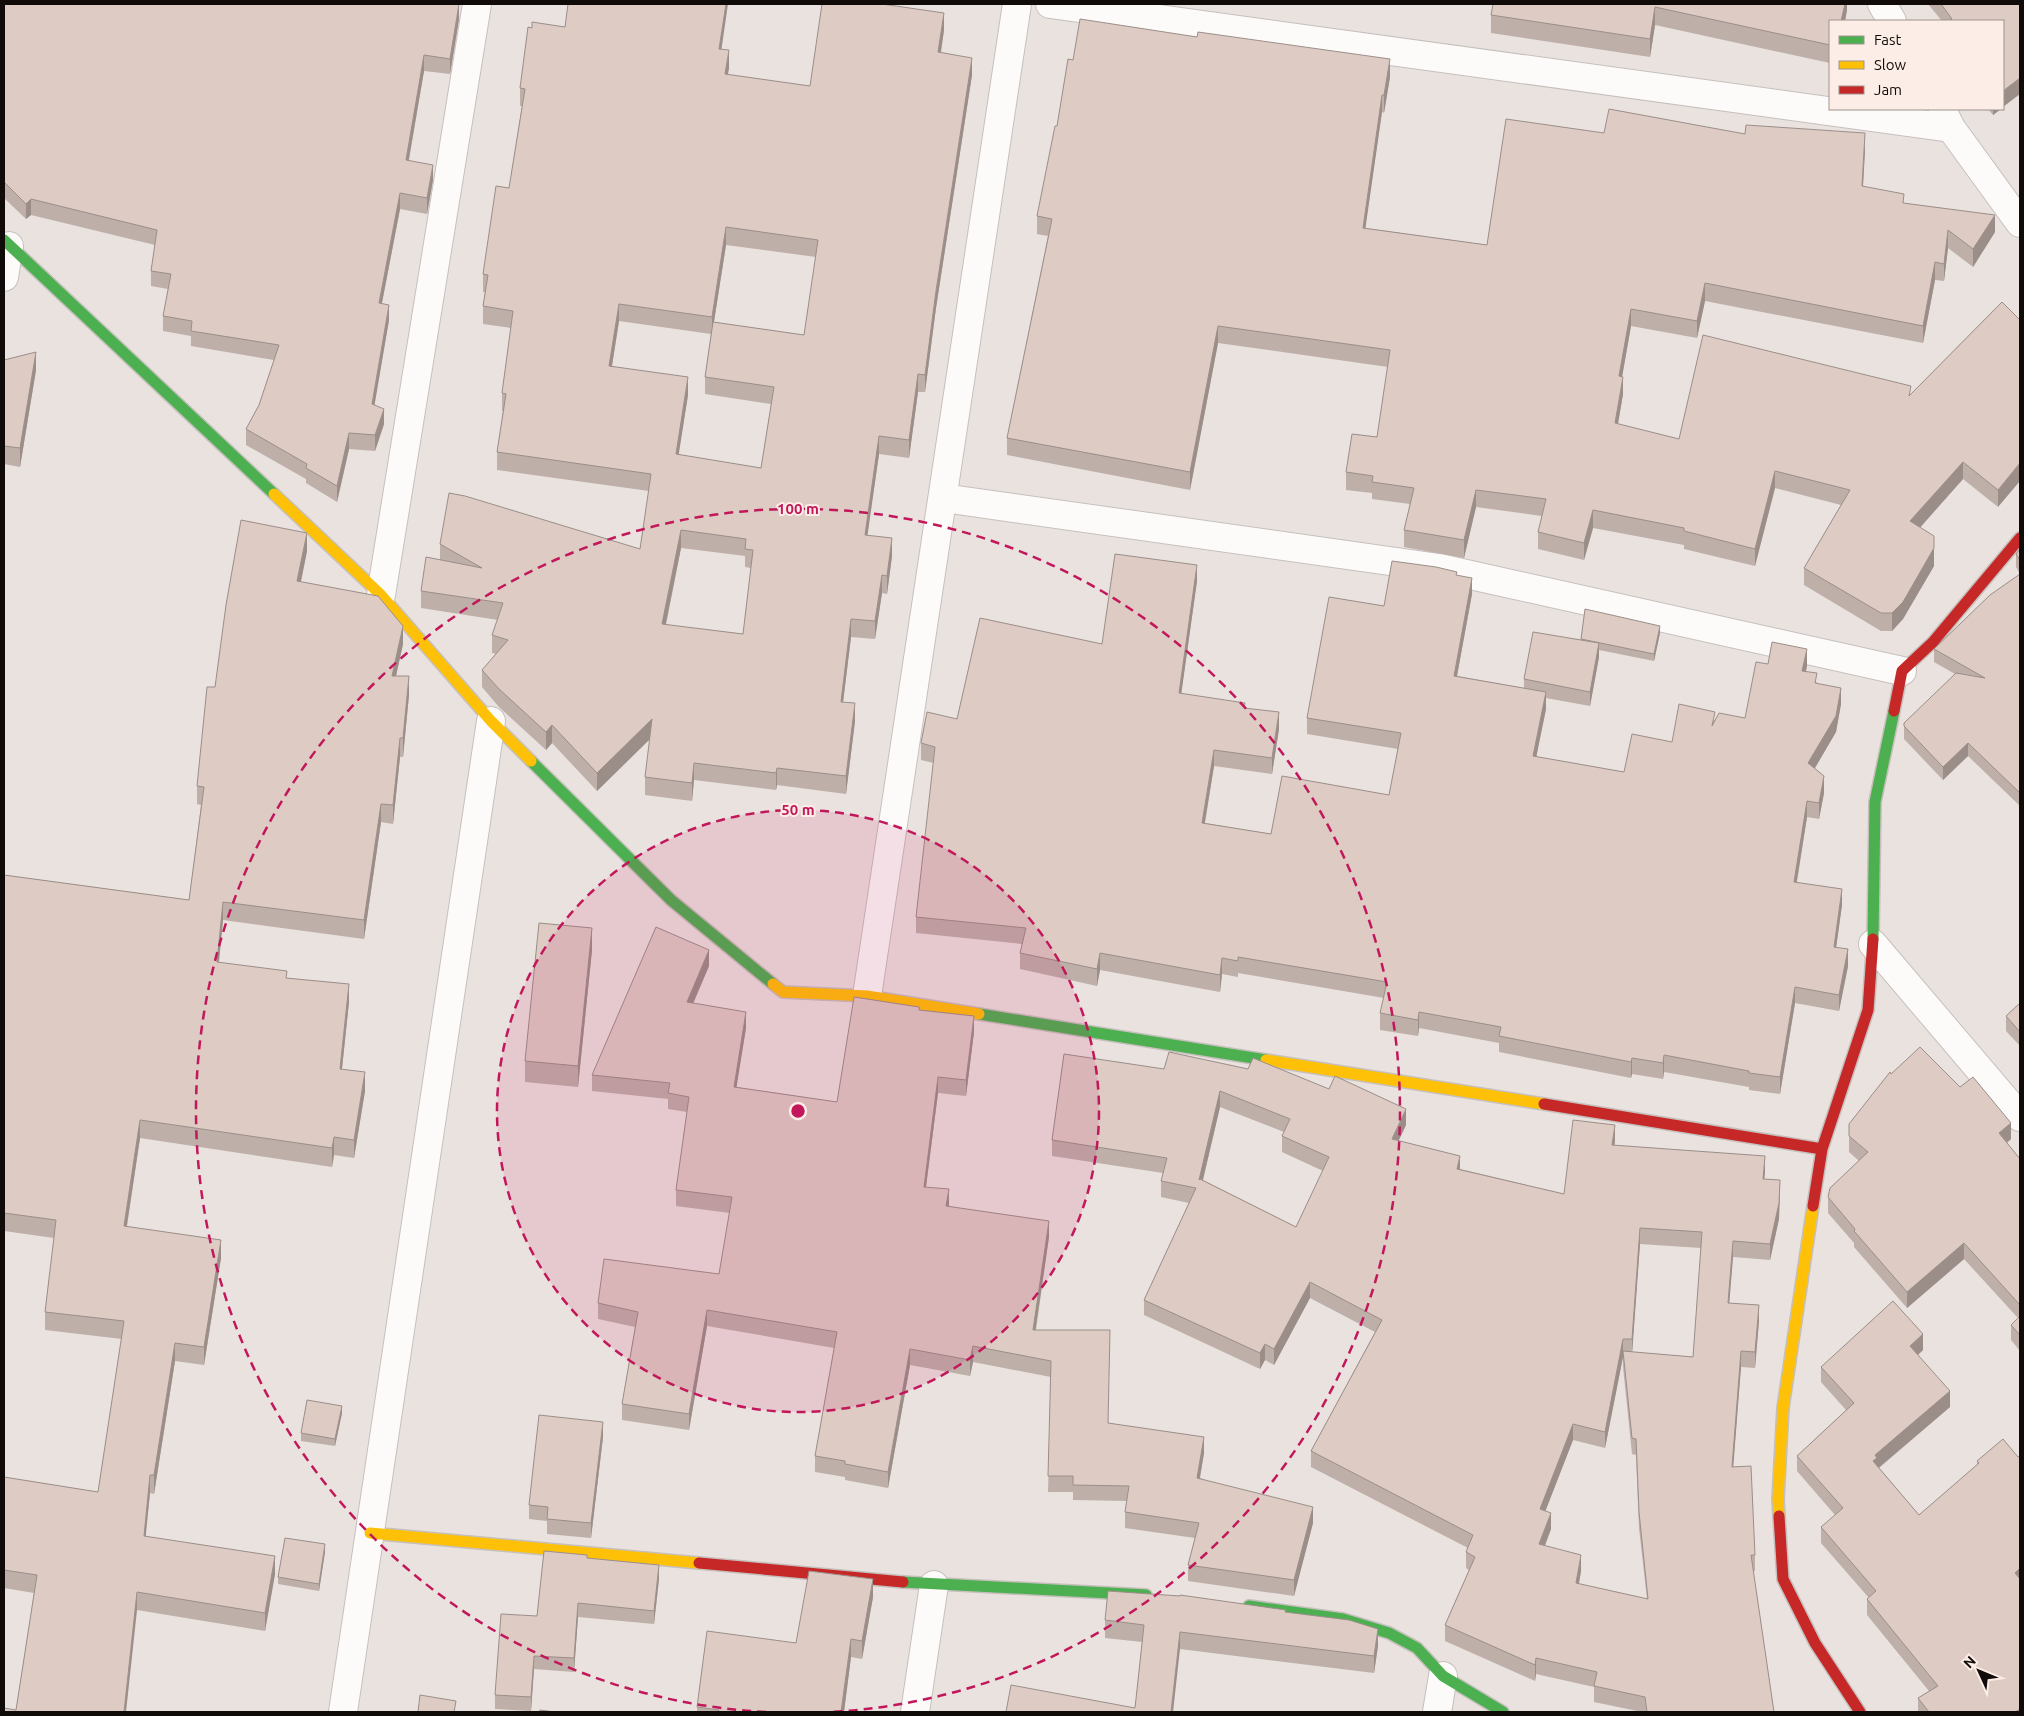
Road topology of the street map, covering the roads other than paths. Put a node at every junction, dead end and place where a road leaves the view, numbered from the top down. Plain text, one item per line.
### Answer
1 (477, 4) edge
2 (1017, 4) edge
3 (1050, 4) edge
4 (1882, 4) edge
5 (1891, 20) edge
6 (1829, 103) edge
7 (1883, 110) edge
8 (1946, 118) edge
9 (2020, 223) edge
10 (6, 243) edge
11 (4, 277) edge
12 (943, 498) junction
13 (2020, 538) edge
14 (380, 595) junction
15 (1902, 671) junction
16 (491, 721) junction
17 (1873, 944) junction
18 (867, 996) junction
19 (2020, 1117) edge
20 (1822, 1149) junction
21 (370, 1533) junction
22 (934, 1585) junction
23 (1159, 1595) edge
24 (1236, 1604) edge
25 (1444, 1676) junction
26 (343, 1712) edge
27 (914, 1712) edge
28 (1437, 1712) edge
29 (1503, 1712) edge
30 (1858, 1712) edge

1 - 14 street
2 - 12 street
3 - 6 street
4 - 5 street
7 - 8 street
8 - 9 street
10 - 11 street
10 - 14 street
12 - 15 street
12 - 18 street
13 - 15 street
14 - 16 street
15 - 17 street
16 - 18 street
16 - 21 street
17 - 19 street
17 - 20 street
18 - 20 street
20 - 30 street
21 - 22 street
21 - 26 street
22 - 23 street
22 - 27 street
24 - 25 street
25 - 28 street
25 - 29 street

